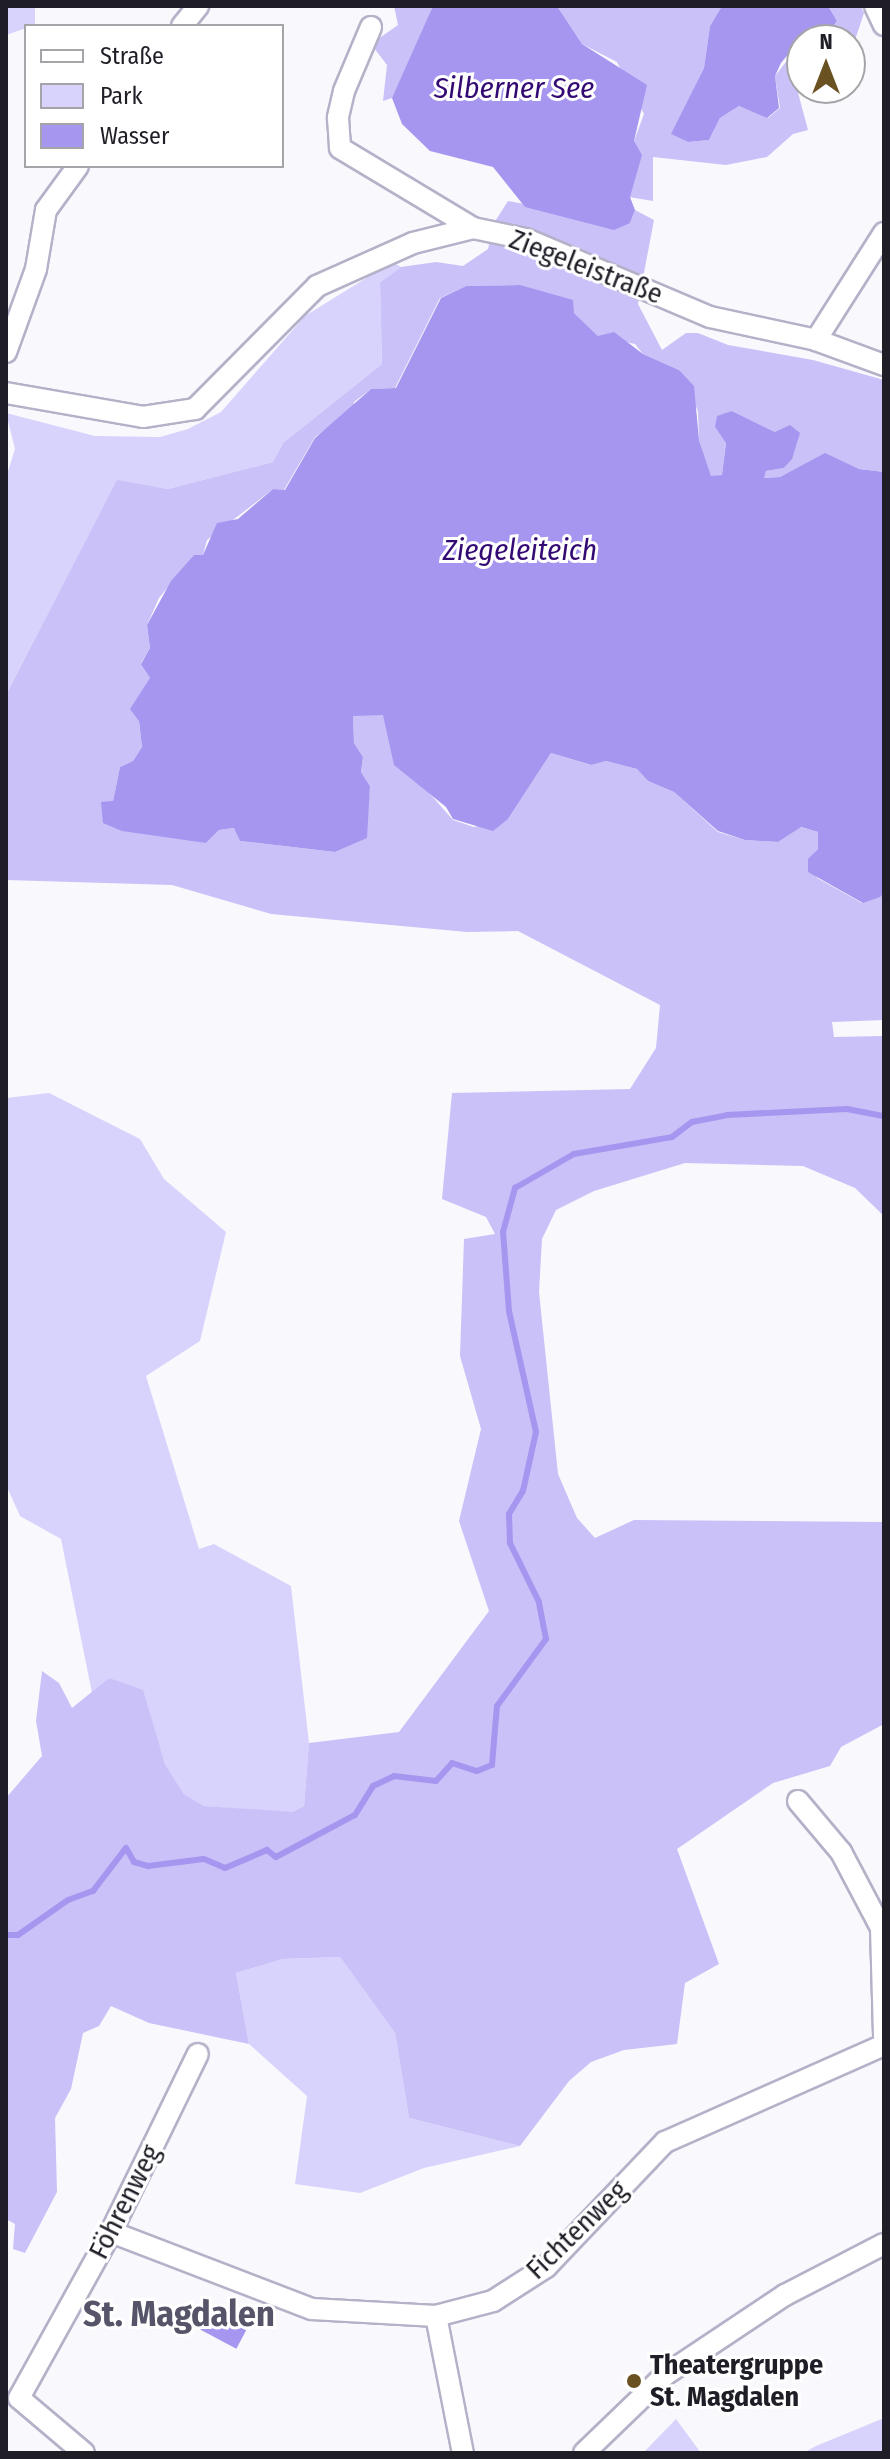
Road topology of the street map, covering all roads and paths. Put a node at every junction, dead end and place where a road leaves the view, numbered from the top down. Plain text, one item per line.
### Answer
1 (198, 6) edge
2 (875, 6) edge
3 (184, 24) edge
4 (884, 25) edge
5 (371, 27) dead end
6 (77, 168) edge
7 (473, 228) junction
8 (884, 233) edge
9 (816, 340) junction
10 (6, 352) edge
11 (884, 365) edge
12 (6, 393) edge
13 (798, 1801) dead end
14 (884, 2036) edge
15 (884, 2045) edge
16 (198, 2054) dead end
17 (111, 2232) junction
18 (884, 2244) edge
19 (436, 2316) junction
20 (84, 2453) edge
21 (463, 2453) edge
22 (584, 2453) edge

1 - 3 street
2 - 4 street
5 - 7 street
6 - 10 street
7 - 9 street, Ziegeleistraße
7 - 12 street, Ziegeleistraße
8 - 9 street
9 - 11 street, Ziegeleistraße
13 - 14 street
15 - 19 street, Fichtenweg
16 - 17 street, Föhrenweg
17 - 19 street, Fichtenweg
17 - 20 street, Föhrenweg
18 - 22 street
19 - 21 street

